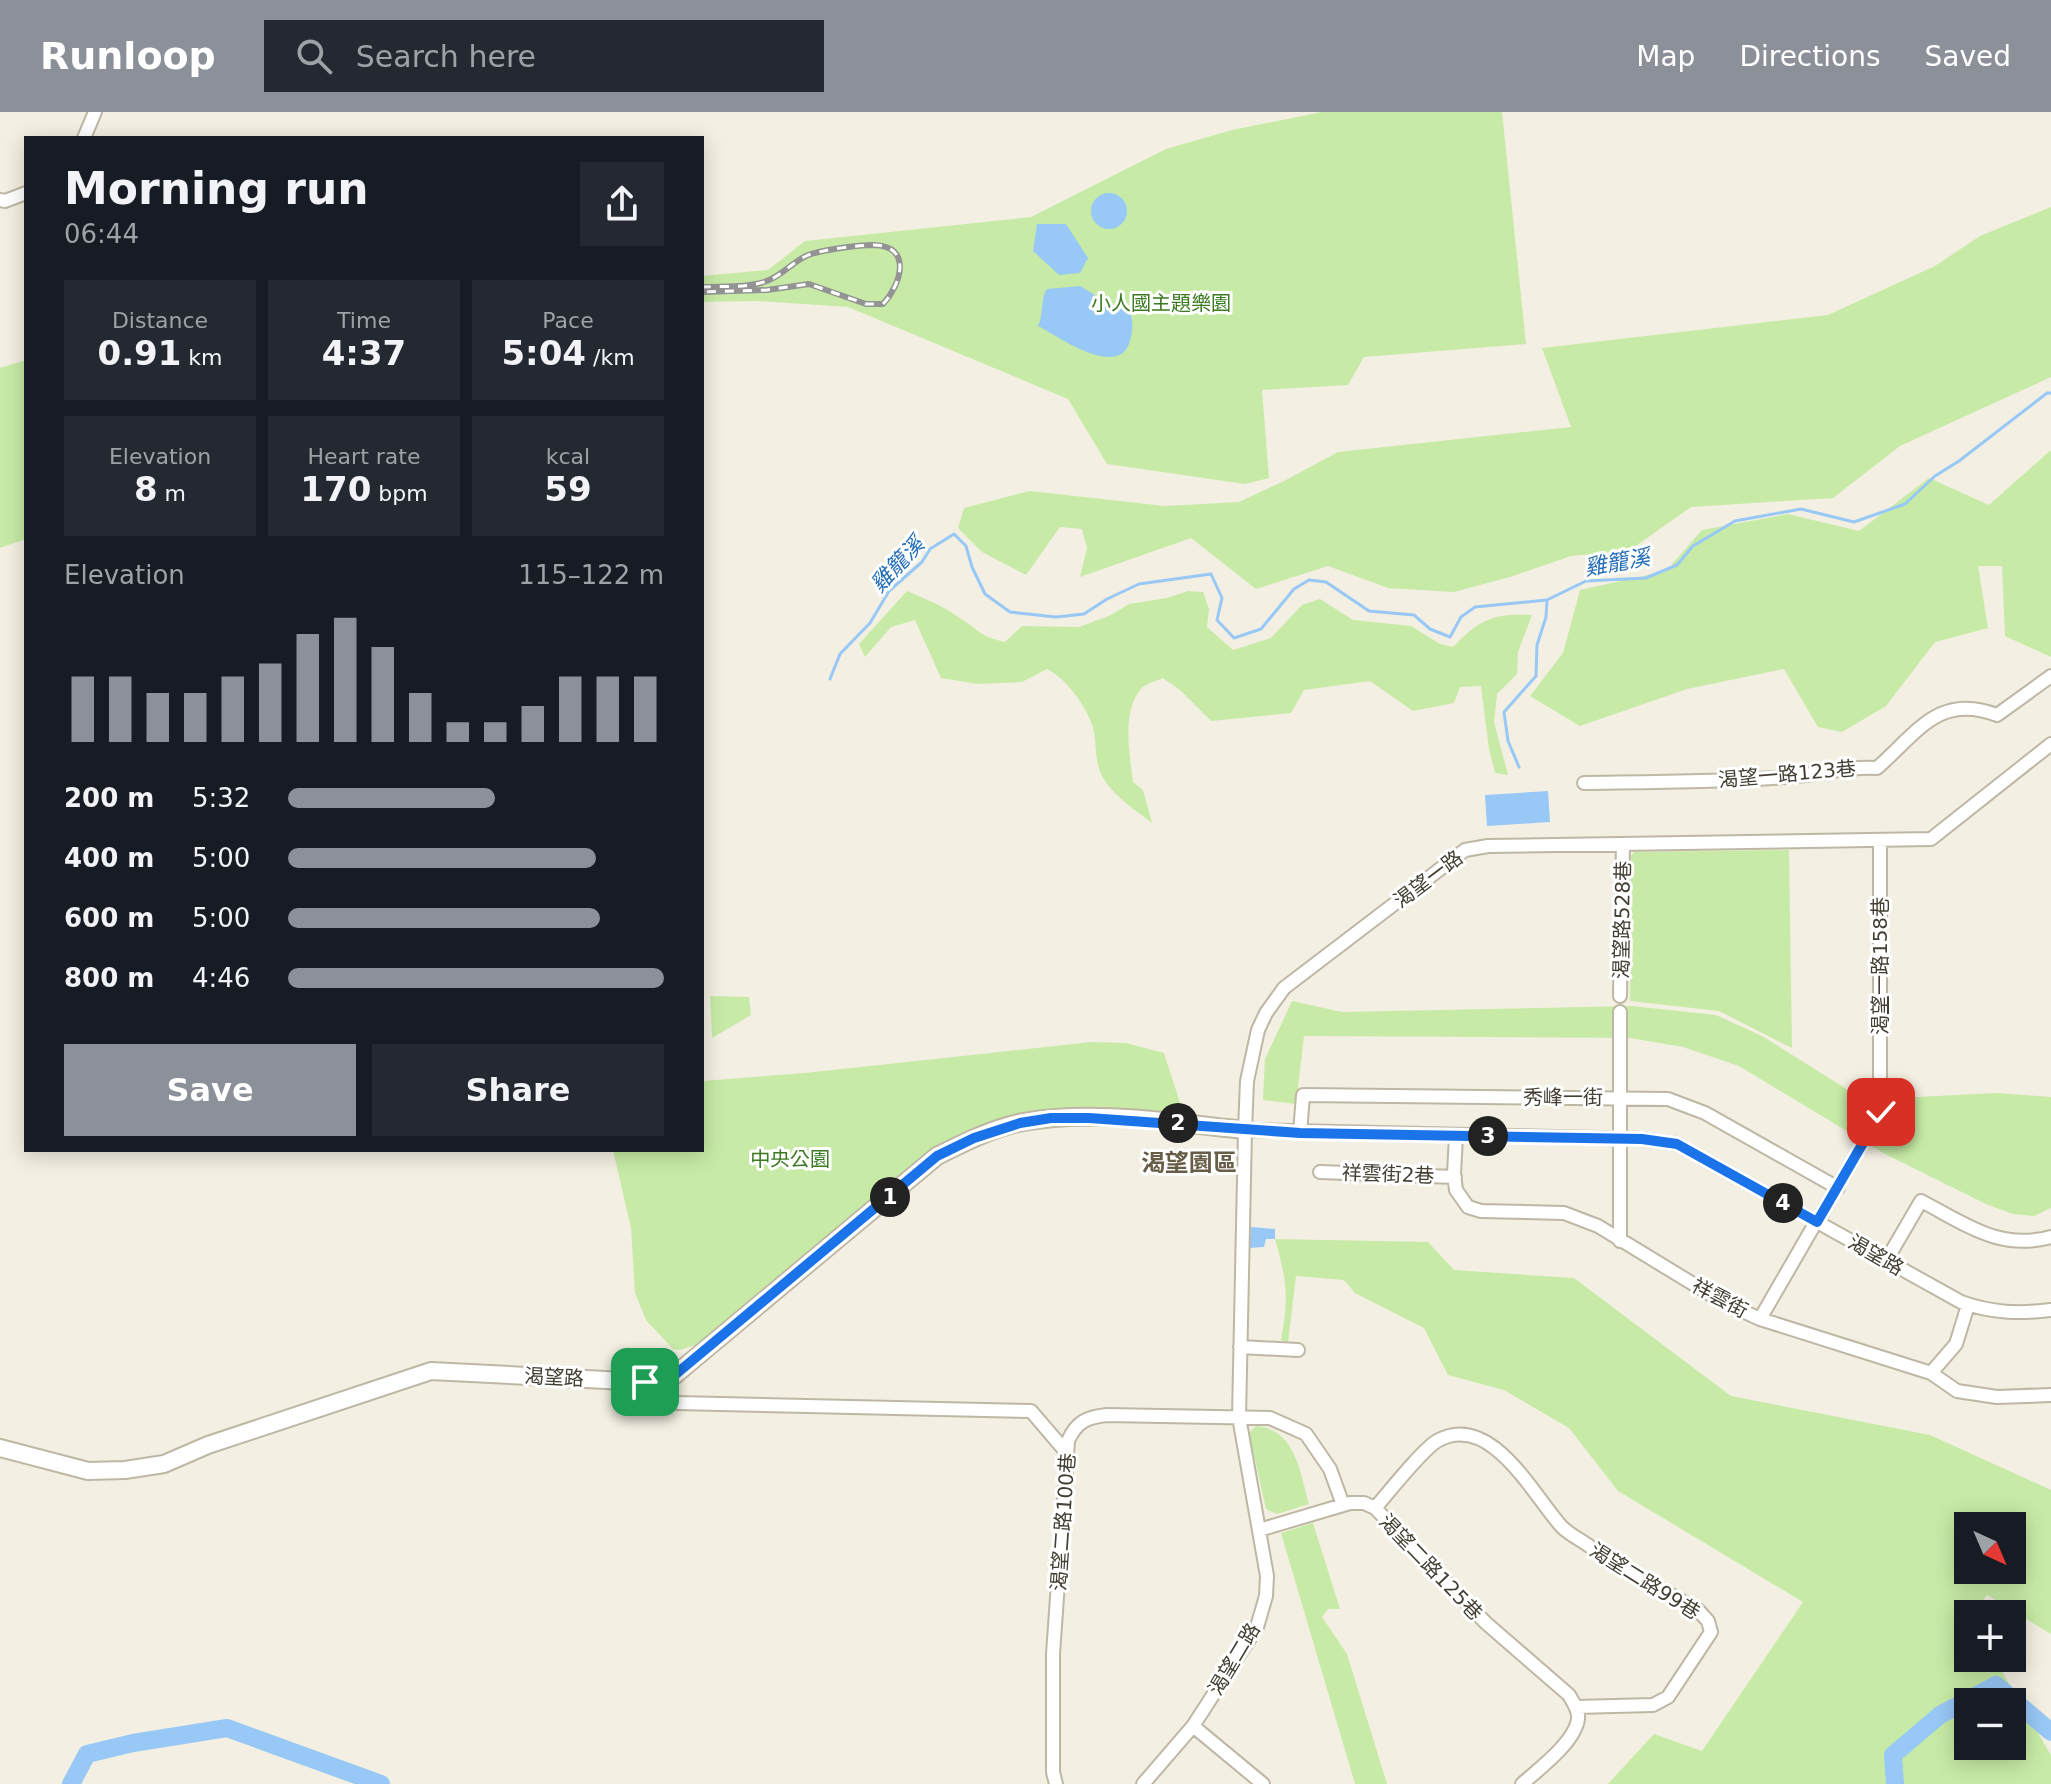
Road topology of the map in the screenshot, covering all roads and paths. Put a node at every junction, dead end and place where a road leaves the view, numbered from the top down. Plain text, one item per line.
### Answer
1 (95, 112) edge
2 (85, 136) edge
3 (24, 194) edge
4 (3, 200) edge
5 (2051, 676) edge
6 (2051, 744) edge
7 (1584, 783) dead end
8 (1880, 841) junction
9 (1623, 844) junction
10 (1414, 890) junction
11 (1414, 904) dead end
12 (1620, 996) dead end
13 (1620, 1012) dead end
14 (1883, 1083) dead end
15 (1620, 1097) junction
16 (1881, 1112) dead end
17 (1245, 1130) junction
18 (1300, 1133) junction
19 (1456, 1135) junction
20 (1620, 1139) junction
21 (1320, 1172) dead end
22 (1455, 1177) junction
23 (1838, 1188) junction
24 (1816, 1222) junction
25 (2051, 1237) edge
26 (1620, 1241) junction
27 (1886, 1261) junction
28 (1968, 1305) junction
29 (2051, 1310) edge
30 (1760, 1319) junction
31 (1240, 1347) junction
32 (1298, 1350) dead end
33 (1931, 1373) junction
34 (2051, 1395) edge
35 (677, 1403) dead end
36 (1239, 1417) junction
37 (0, 1448) edge
38 (1067, 1453) junction
39 (1343, 1505) junction
40 (1375, 1508) junction
41 (1259, 1530) junction
42 (1576, 1707) junction
43 (1193, 1726) junction
44 (1056, 1784) edge
45 (1143, 1784) edge
46 (1263, 1784) edge
47 (1522, 1784) edge

1 - 2 street
3 - 4 street
5 - 7 street, 渴望一路123巷
6 - 8 street, 渴望一路
8 - 9 street, 渴望一路
8 - 14 street, 渴望一路158巷
9 - 10 street, 渴望一路
9 - 12 street, 渴望路528巷
10 - 11 street
10 - 17 street, 渴望一路
13 - 15 street
15 - 18 street, 秀峰一街
15 - 20 street
15 - 23 street, 秀峰一街
16 - 23 street
17 - 18 street, 渴望路
17 - 31 street, 渴望一路
17 - 37 street, 渴望路
18 - 19 street, 渴望路
19 - 20 street, 渴望路
19 - 22 street
20 - 24 street, 渴望路
20 - 26 street
21 - 22 street, 祥雲街2巷
22 - 26 street, 祥雲街
23 - 24 street
24 - 27 street, 渴望路
24 - 30 street
25 - 27 street
26 - 30 street, 祥雲街
27 - 28 street, 渴望路
28 - 29 street, 渴望路
28 - 33 street
30 - 33 street, 祥雲街
31 - 32 street
31 - 36 street, 渴望一路
33 - 34 street, 祥雲街
35 - 38 street
36 - 38 street, 渴望二路100巷
36 - 39 street, 渴望二路100巷
36 - 41 street, 渴望二路
38 - 44 street, 渴望二路100巷
39 - 40 street, 渴望二路125巷
39 - 41 street, 渴望二路125巷
40 - 42 street, 渴望二路125巷
40 - 42 street, 渴望二路99巷
41 - 43 street, 渴望二路
42 - 47 street
43 - 45 street, 渴望二路
43 - 46 street

